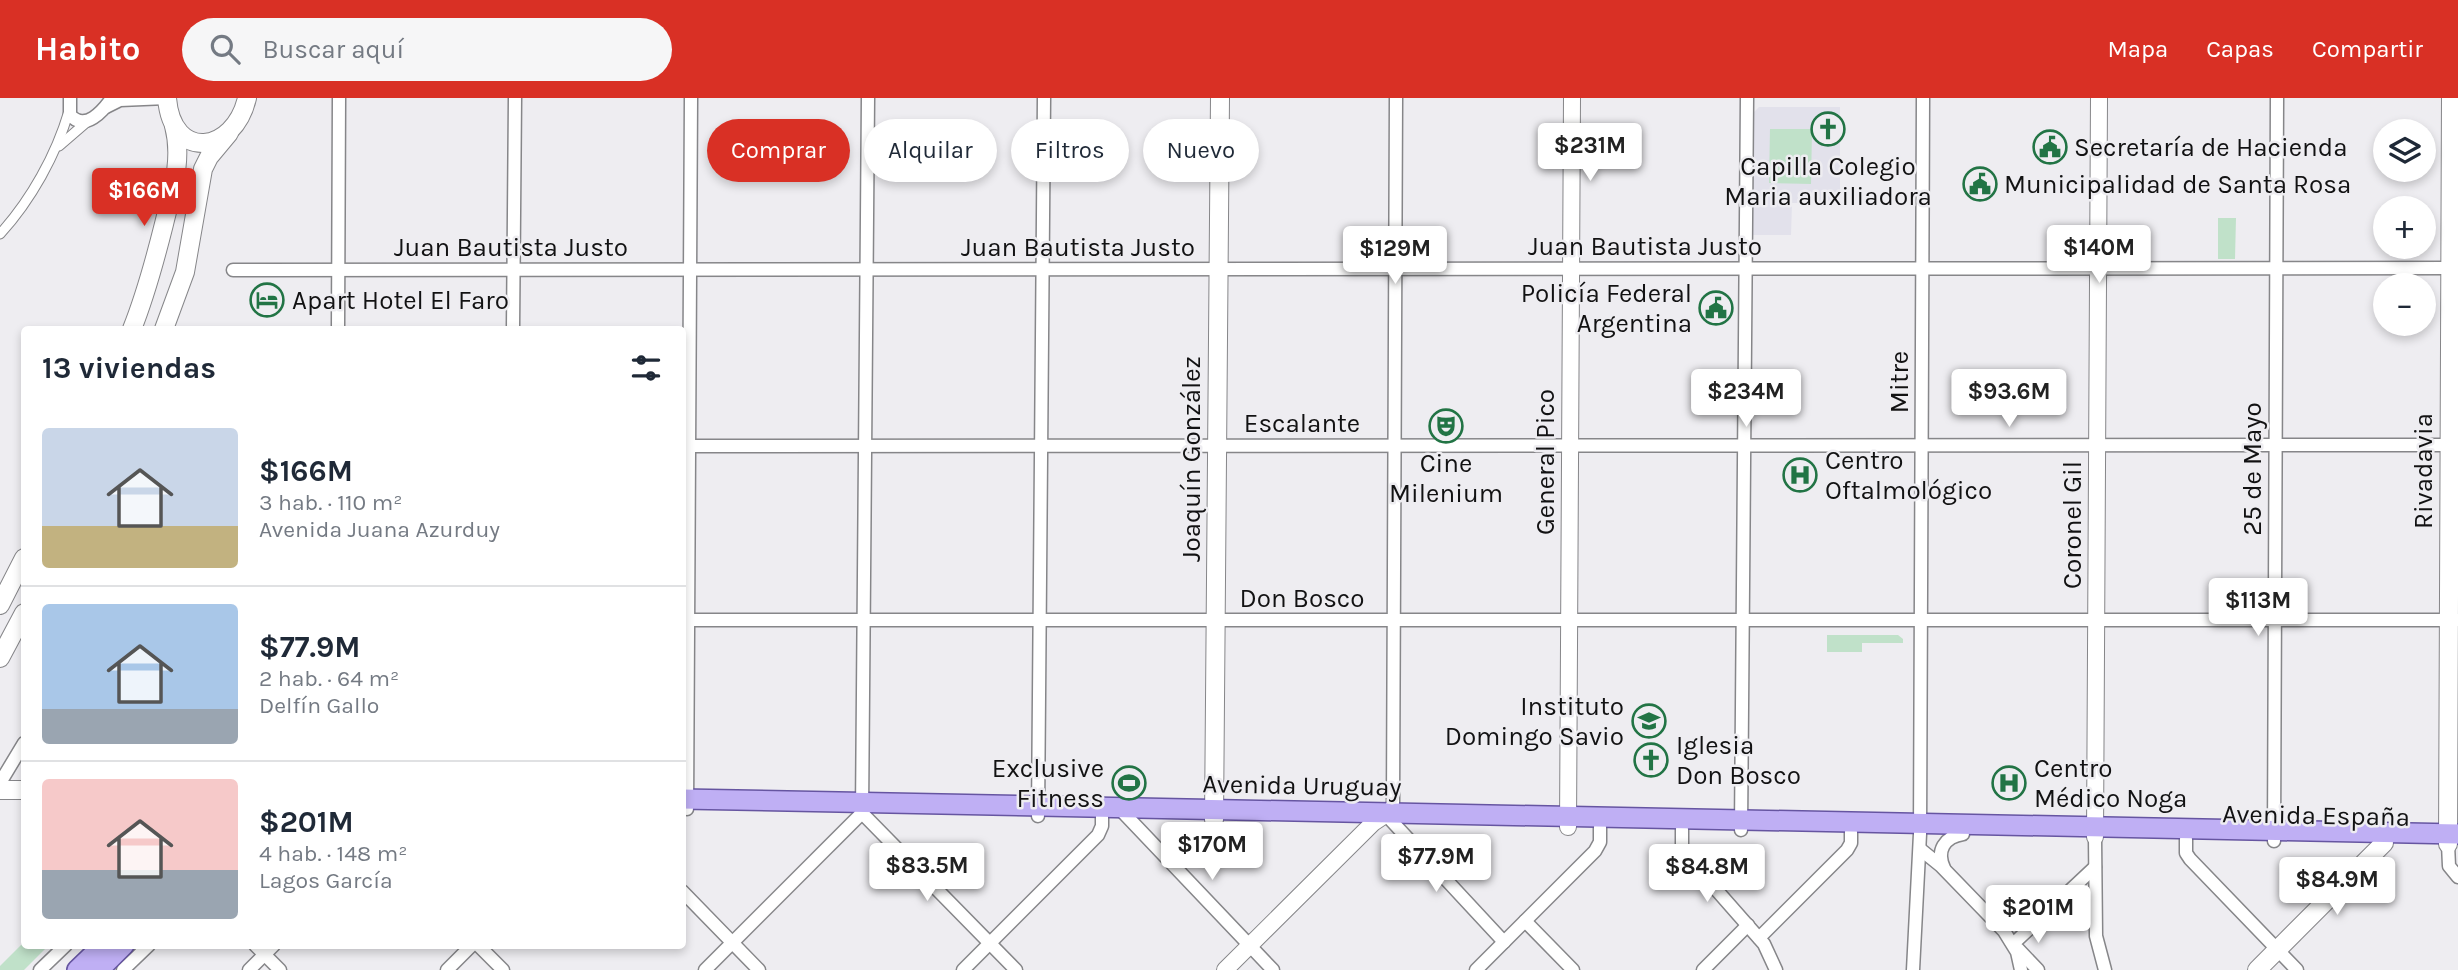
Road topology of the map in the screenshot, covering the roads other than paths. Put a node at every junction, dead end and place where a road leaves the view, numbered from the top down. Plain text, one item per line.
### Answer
1 (167, 98) edge
2 (247, 98) edge
3 (339, 98) edge
4 (515, 98) edge
5 (691, 98) edge
6 (868, 98) edge
7 (1044, 98) edge
8 (1220, 98) edge
9 (1396, 98) edge
10 (1572, 98) edge
11 (1747, 98) edge
12 (1923, 98) edge
13 (2099, 98) edge
14 (2277, 98) edge
15 (2451, 98) edge
16 (109, 103) edge
17 (70, 104) edge
18 (92, 119) junction
19 (174, 127) junction
20 (229, 133) junction
21 (55, 149) junction
22 (0, 234) edge
23 (2098, 268) junction
24 (2276, 268) junction
25 (2454, 268) edge
26 (1042, 269) junction
27 (1218, 269) junction
28 (1396, 269) junction
29 (1571, 269) junction
30 (1745, 269) junction
31 (1922, 269) junction
32 (233, 270) dead end
33 (338, 270) junction
34 (514, 270) junction
35 (690, 270) junction
36 (866, 270) junction
37 (133, 326) edge
38 (165, 326) edge
39 (338, 326) edge
40 (513, 326) edge
41 (2275, 445) junction
42 (2454, 445) edge
43 (686, 446) edge
44 (865, 446) junction
45 (1041, 446) junction
46 (1217, 446) junction
47 (1395, 446) junction
48 (1570, 446) junction
49 (1744, 446) junction
50 (1922, 446) junction
51 (2097, 446) junction
52 (21, 564) edge
53 (0, 605) edge
54 (21, 619) edge
55 (1040, 620) junction
56 (1216, 620) junction
57 (1394, 620) junction
58 (1569, 620) junction
59 (1742, 620) junction
60 (1921, 620) junction
61 (2096, 620) junction
62 (2275, 620) junction
63 (2454, 620) edge
64 (686, 621) edge
65 (864, 621) junction
66 (0, 658) edge
67 (21, 748) edge
68 (0, 783) edge
69 (0, 790) edge
70 (21, 790) edge
71 (686, 804) edge
72 (862, 808) junction
73 (1038, 811) junction
74 (1112, 812) junction
75 (1214, 815) junction
76 (1705, 819) junction
77 (1385, 820) junction
78 (1568, 822) junction
79 (1741, 825) junction
80 (1600, 827) junction
81 (1682, 829) junction
82 (2208, 829) junction
83 (1851, 832) junction
84 (2095, 832) junction
85 (2347, 832) junction
86 (1963, 834) junction
87 (1920, 835) junction
88 (2274, 836) junction
89 (2186, 839) junction
90 (2453, 839) edge
91 (2377, 846) junction
92 (2095, 867) junction
93 (1944, 869) junction
94 (2458, 877) edge
95 (686, 895) edge
96 (1525, 921) junction
97 (1748, 925) junction
98 (1759, 938) junction
99 (1504, 942) junction
100 (733, 943) junction
101 (989, 943) junction
102 (2013, 944) junction
103 (1250, 946) junction
104 (61, 949) edge
105 (99, 949) edge
106 (120, 949) edge
107 (145, 949) edge
108 (264, 949) edge
109 (266, 949) edge
110 (468, 949) edge
111 (482, 949) edge
112 (2277, 950) junction
113 (2103, 969) edge
114 (40, 970) edge
115 (77, 970) edge
116 (99, 970) edge
117 (123, 970) edge
118 (249, 970) edge
119 (280, 970) edge
120 (447, 970) edge
121 (503, 970) edge
122 (705, 970) edge
123 (759, 970) edge
124 (962, 970) edge
125 (1016, 970) edge
126 (1225, 970) edge
127 (1273, 970) edge
128 (1476, 970) edge
129 (1573, 970) edge
130 (1703, 970) edge
131 (1776, 970) edge
132 (1913, 970) edge
133 (2021, 970) edge
134 (2038, 970) edge
135 (2257, 970) edge
136 (2297, 970) edge

1 - 16 street
1 - 19 main road
2 - 20 main road
3 - 33 street
4 - 34 street
5 - 35 street
6 - 36 street
7 - 26 street
8 - 27 main road, Joaquín González
9 - 28 street
10 - 29 street, General Pico
11 - 30 street
12 - 31 street, Mitre
13 - 23 street, Coronel Gil
14 - 24 street, 25 de Mayo
15 - 25 main road, Rivadavia
16 - 18 street
17 - 18 street
17 - 21 street
18 - 21 street
19 - 20 main road
19 - 37 main road
20 - 38 main road
21 - 22 street
23 - 24 street, Juan Bautista Justo
23 - 31 street, Juan Bautista Justo
23 - 51 street, Coronel Gil
24 - 25 street, Juan Bautista Justo
24 - 41 street, 25 de Mayo
25 - 42 main road, Rivadavia
26 - 27 street, Juan Bautista Justo
26 - 36 street, Juan Bautista Justo
26 - 45 street
27 - 28 street, Juan Bautista Justo
27 - 46 main road, Joaquín González
28 - 29 street, Juan Bautista Justo
28 - 47 street
29 - 30 street, Juan Bautista Justo
29 - 48 street, General Pico
30 - 31 street, Juan Bautista Justo
30 - 49 street
31 - 50 street, Mitre
32 - 33 street, Juan Bautista Justo
33 - 34 street, Juan Bautista Justo
33 - 39 street
34 - 35 street, Juan Bautista Justo
34 - 40 street
35 - 36 street, Juan Bautista Justo
35 - 43 street
36 - 44 street
41 - 42 street, Escalante
41 - 51 street, Escalante
41 - 62 street, 25 de Mayo
42 - 63 main road, Rivadavia
43 - 44 street, Escalante
44 - 45 street, Escalante
44 - 65 street
45 - 46 street, Escalante
45 - 55 street
46 - 47 street, Escalante
46 - 56 main road, Joaquín González
47 - 48 street, Escalante
47 - 57 street
48 - 49 street, Escalante
48 - 58 street, General Pico
49 - 50 street, Escalante
49 - 59 street
50 - 51 street, Escalante
50 - 60 street, Mitre
51 - 61 street, Coronel Gil
52 - 53 main road
54 - 66 main road
55 - 56 street, Don Bosco
55 - 65 street, Don Bosco
55 - 73 street
56 - 57 street, Don Bosco
56 - 75 main road, Joaquín González
57 - 58 street, Don Bosco
57 - 77 street
58 - 59 street, Don Bosco
58 - 78 street, General Pico
59 - 60 street, Don Bosco
59 - 79 street
60 - 61 street, Don Bosco
60 - 87 street, Mitre
61 - 62 street, Don Bosco
61 - 84 street, Coronel Gil
62 - 63 street, Don Bosco
62 - 88 street, 25 de Mayo
63 - 90 main road, Rivadavia
64 - 65 street, Don Bosco
65 - 72 street
67 - 68 street
69 - 70 main road
71 - 72 main road, Avenida Uruguay
72 - 73 main road, Avenida Uruguay
72 - 100 street
72 - 101 street
73 - 74 main road, Avenida Uruguay
74 - 75 main road, Avenida Uruguay
74 - 101 street
74 - 103 street
75 - 77 main road, Avenida Uruguay
76 - 78 main road, Avenida Uruguay
76 - 79 main road, Avenida Uruguay
76 - 81 main road
77 - 78 main road, Avenida Uruguay
77 - 99 street
77 - 103 street
78 - 80 main road, Avenida Uruguay
79 - 81 main road, Avenida Uruguay
79 - 83 main road, Avenida Uruguay
79 - 87 main road, Avenida Uruguay
80 - 81 main road, Avenida Uruguay
80 - 96 street
81 - 97 street
82 - 84 main road, Avenida España
82 - 88 main road, Avenida España
82 - 89 main road
83 - 87 main road, Avenida Uruguay
83 - 98 street
84 - 86 main road, Avenida España
84 - 87 main road, Avenida España
84 - 89 main road, Avenida España
84 - 92 street
85 - 88 main road, Avenida España
85 - 90 main road, Avenida España
85 - 91 main road
86 - 87 main road, Avenida España
86 - 93 street
87 - 93 street
87 - 132 street, Mitre
88 - 89 main road, Avenida España
88 - 91 main road, Avenida España
89 - 112 street
90 - 91 main road, Avenida España
90 - 94 street
91 - 112 main road
92 - 102 street
92 - 113 street
93 - 102 street
95 - 100 street
96 - 99 street
96 - 129 street
97 - 98 street
97 - 130 street
98 - 131 street
99 - 128 street
100 - 122 street
100 - 123 street
101 - 124 street
101 - 125 street
102 - 133 street
102 - 134 street
103 - 126 street
103 - 127 street
104 - 114 street
105 - 115 main road
106 - 116 main road
107 - 117 street
108 - 118 street
109 - 119 street
110 - 120 street
111 - 121 street
112 - 135 main road
112 - 136 street

